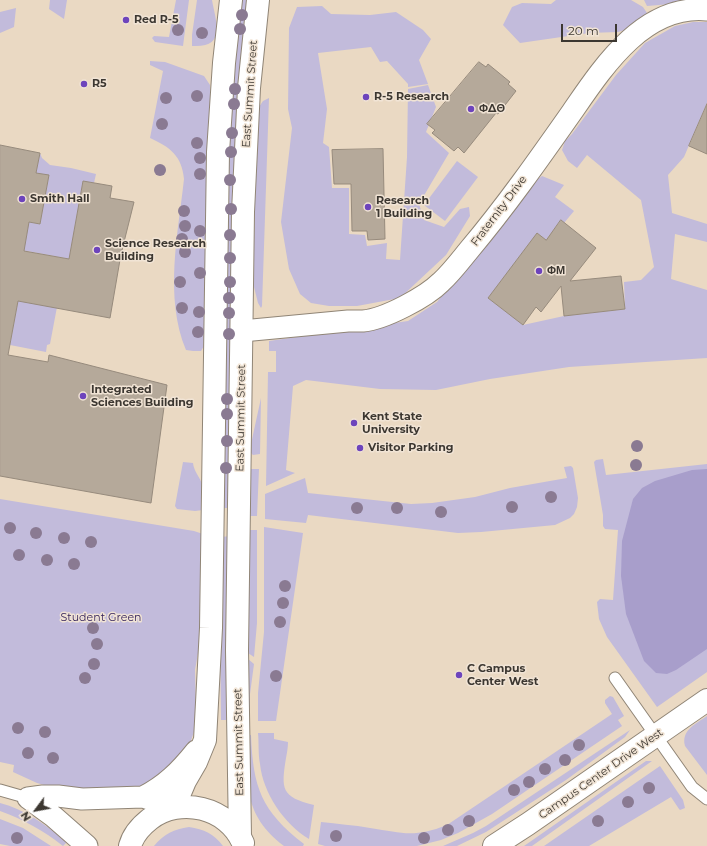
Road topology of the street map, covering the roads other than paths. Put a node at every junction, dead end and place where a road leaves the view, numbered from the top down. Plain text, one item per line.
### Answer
1 (231, 0) edge
2 (258, 0) edge
3 (707, 10) edge
4 (242, 331) junction
5 (615, 678) dead end
6 (707, 700) edge
7 (656, 736) junction
8 (205, 740) junction
9 (0, 790) edge
10 (143, 797) junction
11 (28, 798) junction
12 (707, 799) edge
13 (174, 807) junction
14 (247, 843) edge
15 (87, 846) edge
16 (130, 846) edge
17 (494, 846) edge

1 - 8 main road
2 - 4 main road, East Summit Street
3 - 4 street, Fraternity Drive
4 - 14 main road, East Summit Street
5 - 7 lane
6 - 7 main road, Campus Center Drive West
7 - 12 lane
7 - 17 main road, Campus Center Drive West
8 - 10 street
8 - 13 main road
9 - 11 lane
10 - 11 street
10 - 13 street
11 - 15 street
13 - 14 main road
13 - 16 main road

